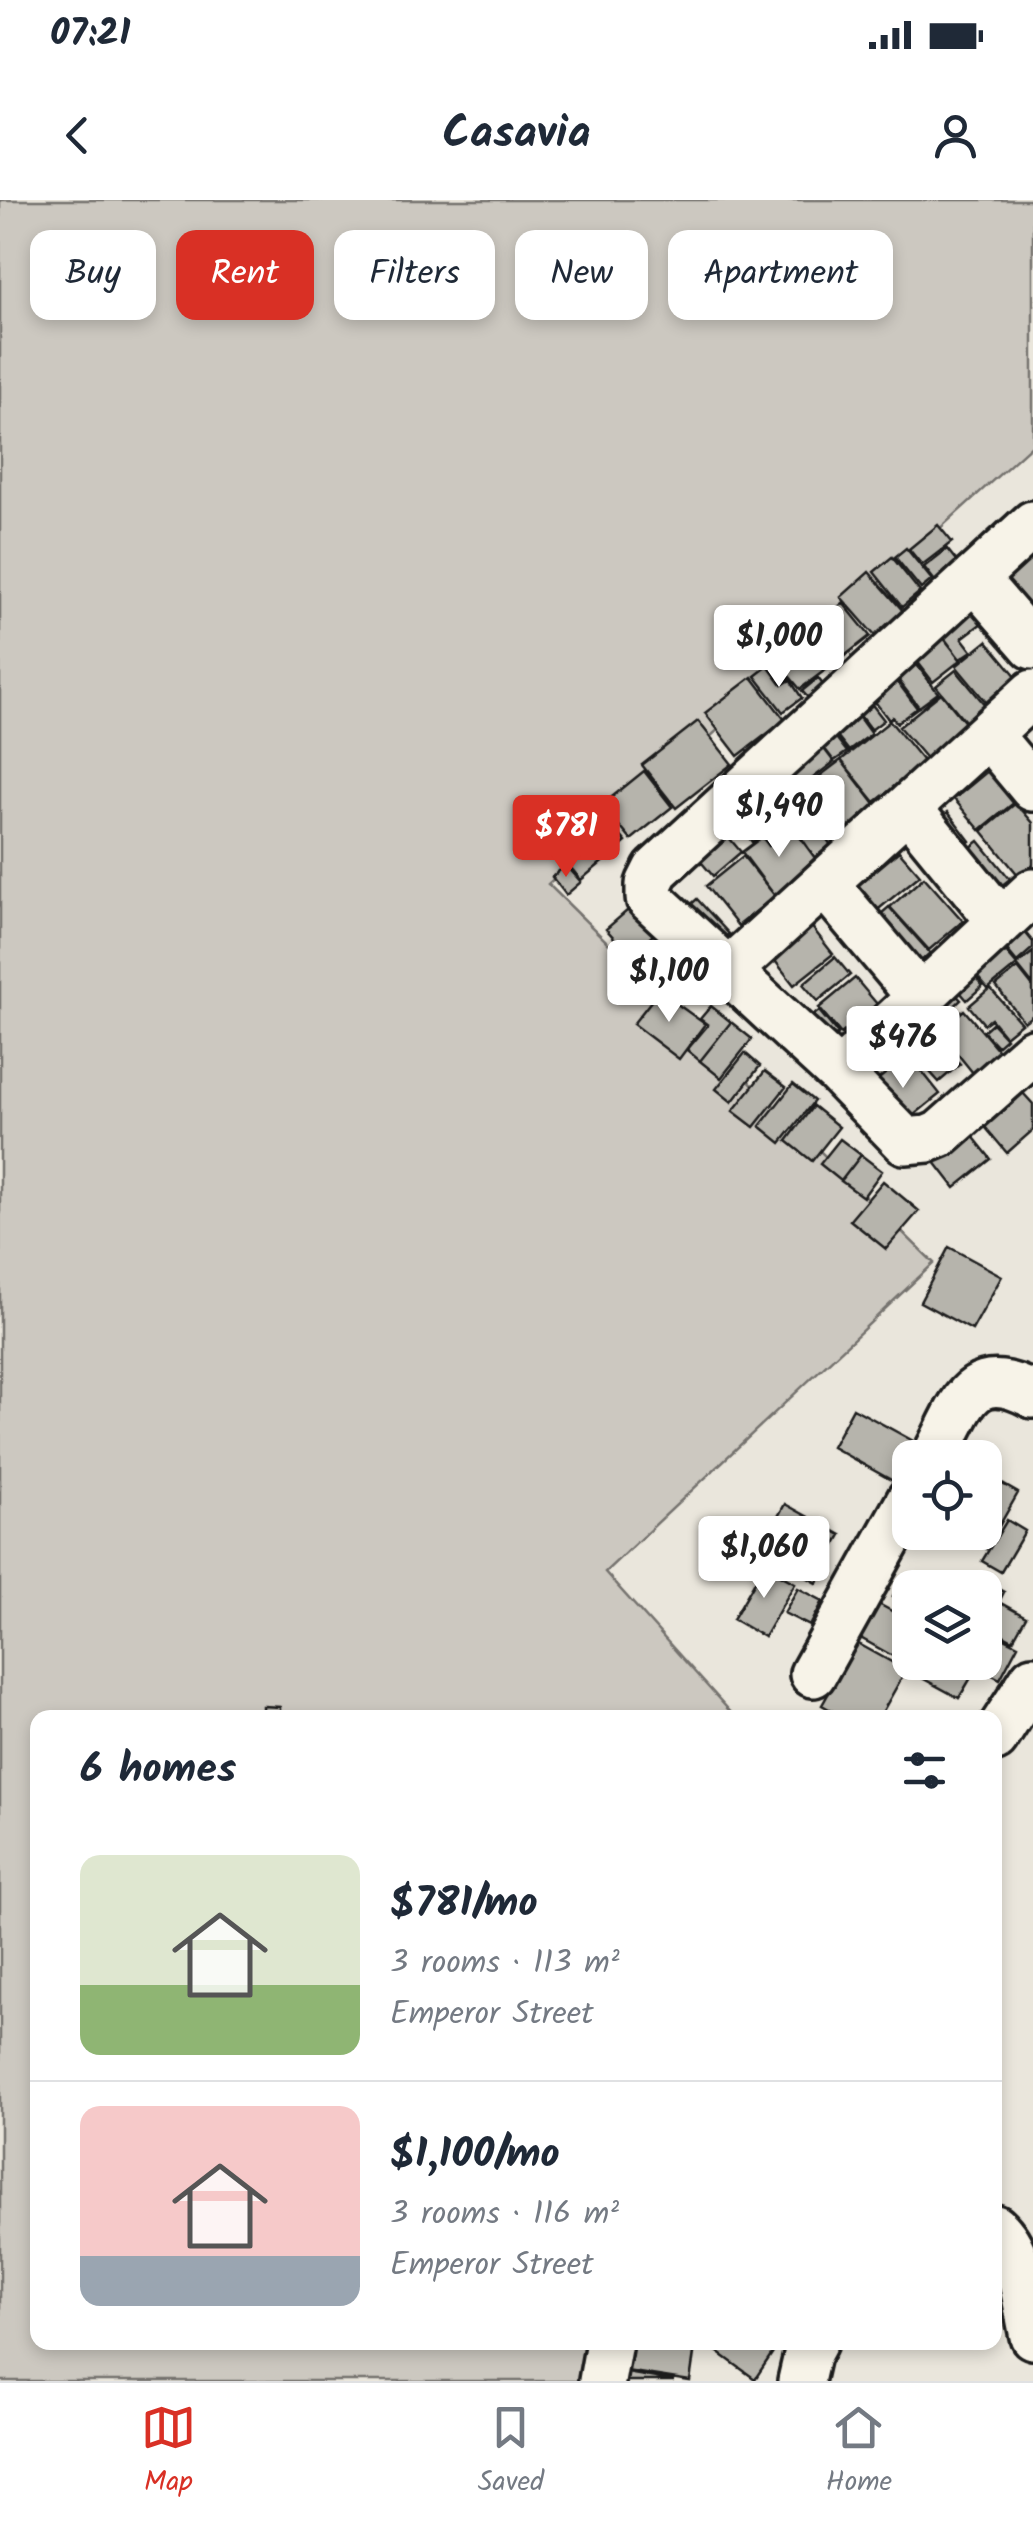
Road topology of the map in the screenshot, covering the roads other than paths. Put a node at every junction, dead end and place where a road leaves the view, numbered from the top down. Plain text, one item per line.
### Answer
1 (1033, 524) edge
2 (974, 578) junction
3 (1033, 646) edge
4 (1033, 693) edge
5 (988, 734) junction
6 (1033, 788) edge
7 (908, 808) junction
8 (825, 884) junction
9 (1017, 907) edge
10 (729, 970) junction
11 (921, 998) junction
12 (1033, 1052) edge
13 (839, 1072) junction
14 (1033, 1395) edge
15 (944, 1440) edge
16 (892, 1532) edge
17 (813, 1674) dead end
18 (1033, 1679) edge
19 (1002, 1727) edge
20 (1002, 2236) edge
21 (1033, 2336) edge
22 (608, 2350) edge
23 (810, 2350) edge
24 (602, 2381) edge
25 (801, 2381) edge

1 - 2 street
2 - 3 street
2 - 10 street
4 - 5 street
5 - 6 street
5 - 7 street
7 - 8 street
7 - 9 street
8 - 10 street
8 - 11 street
9 - 11 street
10 - 13 street
11 - 13 street
12 - 13 street
14 - 15 street
16 - 17 street
18 - 19 street
20 - 21 street
22 - 24 street
23 - 25 street

